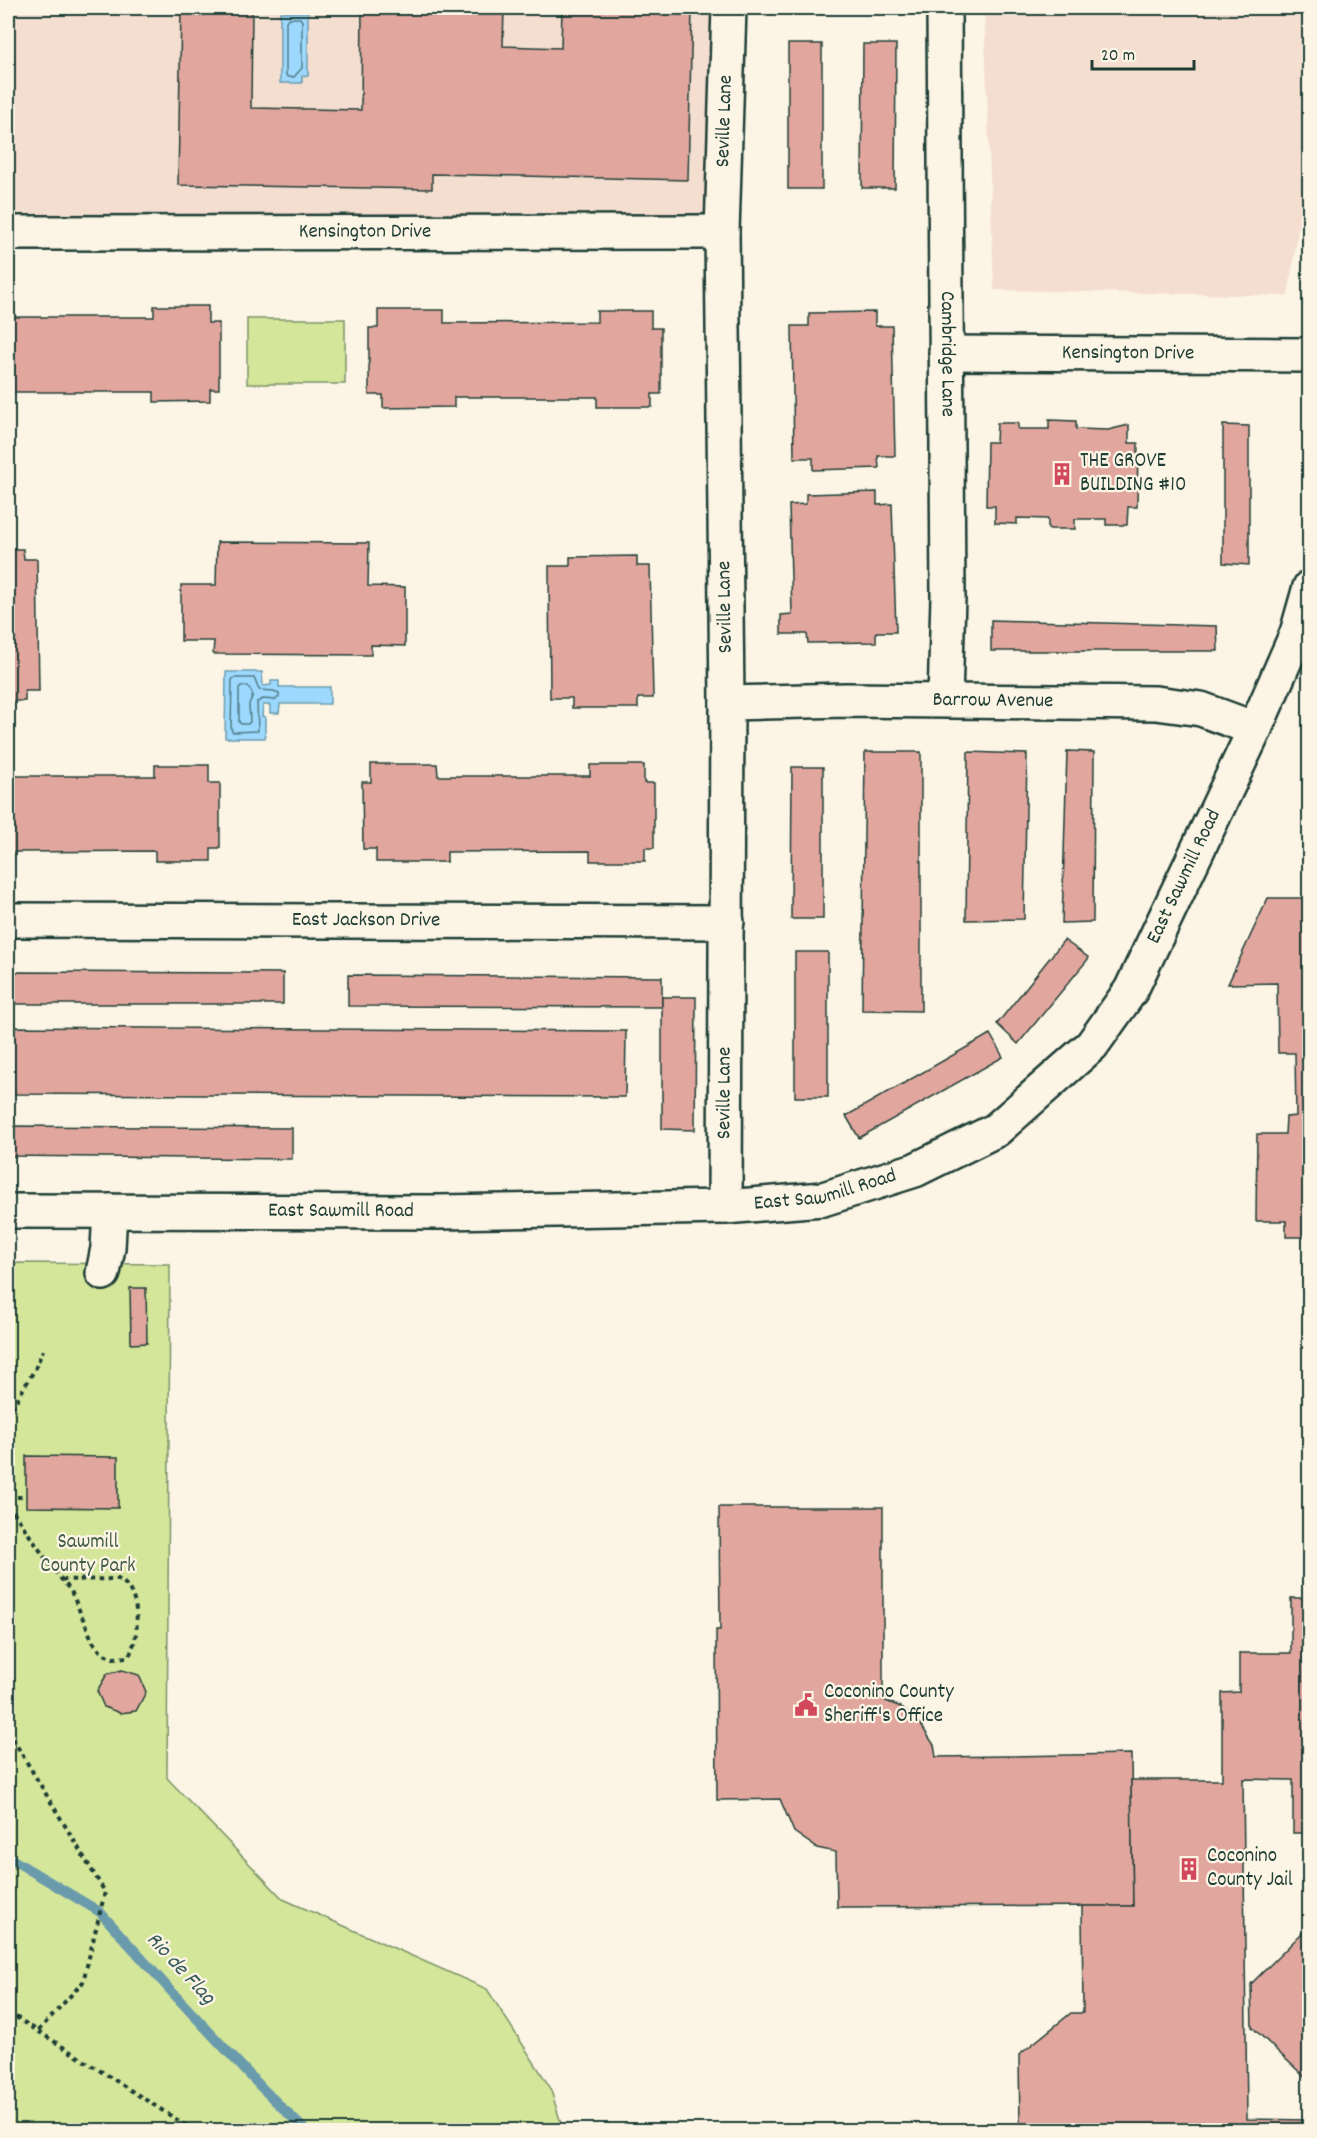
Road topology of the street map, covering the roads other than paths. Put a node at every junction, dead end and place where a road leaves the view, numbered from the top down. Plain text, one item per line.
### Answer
1 (729, 8) edge
2 (944, 8) edge
3 (722, 232) junction
4 (8, 233) edge
5 (946, 353) junction
6 (1310, 355) edge
7 (1310, 587) edge
8 (945, 700) junction
9 (727, 703) junction
10 (1255, 729) junction
11 (8, 920) edge
12 (727, 922) junction
13 (725, 1208) junction
14 (8, 1211) edge
15 (110, 1211) junction
16 (103, 1273) dead end

1 - 3 street, Seville Lane
2 - 5 street, Cambridge Lane
3 - 4 street, Kensington Drive
3 - 9 street, Seville Lane
5 - 6 street, Kensington Drive
5 - 8 street, Cambridge Lane
7 - 10 street, East Sawmill Road
8 - 9 street, Barrow Avenue
8 - 10 street, Barrow Avenue
9 - 12 street, Seville Lane
10 - 13 street, East Sawmill Road
11 - 12 street, East Jackson Drive
12 - 13 street, Seville Lane
13 - 15 street, East Sawmill Road
14 - 15 street, East Sawmill Road
15 - 16 street

